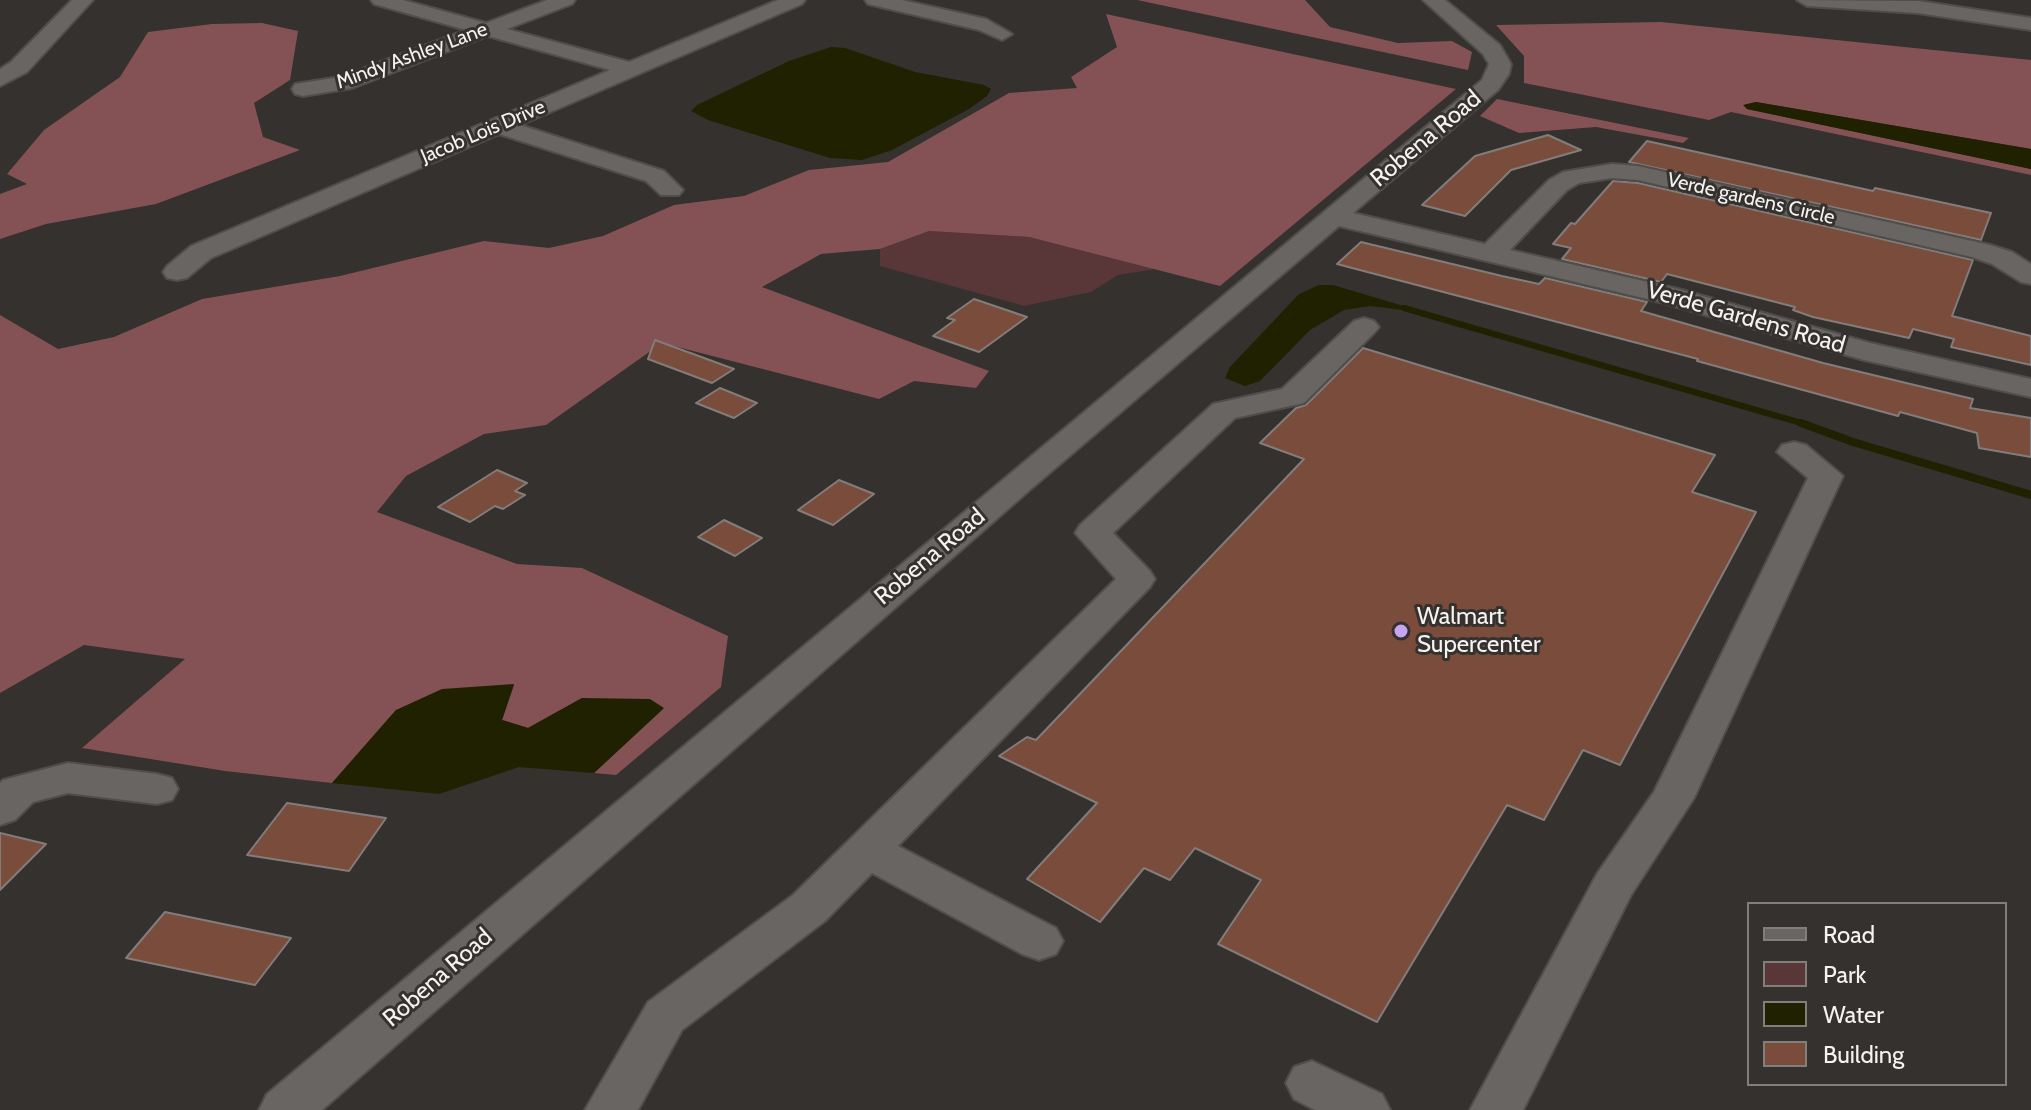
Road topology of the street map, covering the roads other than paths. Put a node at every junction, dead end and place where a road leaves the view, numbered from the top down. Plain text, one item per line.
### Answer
1 (83, 0) edge
2 (381, 0) edge
3 (565, 0) edge
4 (795, 0) edge
5 (875, 0) edge
6 (1433, 0) edge
7 (1807, 0) edge
8 (1869, 2) edge
9 (2031, 24) edge
10 (486, 29) junction
11 (1002, 34) dead end
12 (629, 69) junction
13 (0, 79) edge
14 (303, 89) dead end
15 (498, 126) junction
16 (670, 190) dead end
17 (1341, 211) junction
18 (1493, 252) junction
19 (177, 272) dead end
20 (2031, 276) edge
21 (1364, 327) dead end
22 (2031, 388) edge
23 (1794, 452) dead end
24 (157, 789) dead end
25 (0, 809) edge
26 (866, 850) junction
27 (1039, 941) dead end
28 (1312, 1083) dead end
29 (1360, 1109) edge
30 (285, 1110) edge
31 (611, 1110) edge
32 (1496, 1110) edge

1 - 13 street
2 - 10 street
3 - 10 street, Mindy Ashley Lane
4 - 12 street, Jacob Lois Drive
5 - 11 street
6 - 17 street, Robena Road
7 - 8 street
8 - 9 street
10 - 12 street
10 - 14 street, Mindy Ashley Lane
12 - 15 street, Jacob Lois Drive
15 - 16 street
15 - 19 street, Jacob Lois Drive
17 - 18 street, Verde Gardens Road
17 - 30 street, Robena Road
18 - 20 street, Verde gardens Circle
18 - 22 street, Verde Gardens Road
21 - 26 street
23 - 32 street
24 - 25 street
26 - 27 street
26 - 31 street
28 - 29 street

